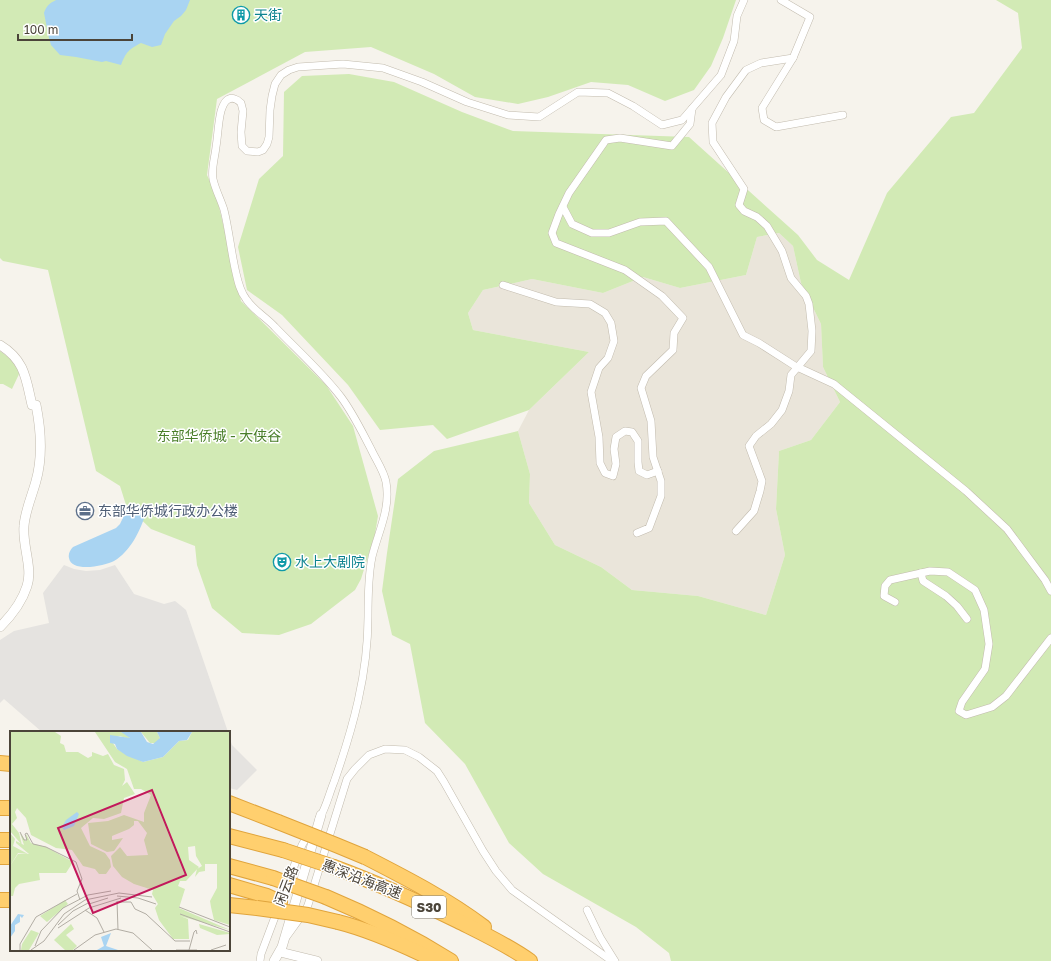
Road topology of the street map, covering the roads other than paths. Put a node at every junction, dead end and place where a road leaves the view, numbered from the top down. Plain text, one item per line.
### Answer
1 (744, 0) edge
2 (781, 0) edge
3 (793, 58) junction
4 (692, 109) junction
5 (843, 114) dead end
6 (563, 207) junction
7 (503, 285) dead end
8 (0, 345) edge
9 (798, 367) junction
10 (658, 471) junction
11 (736, 531) dead end
12 (637, 533) dead end
13 (920, 573) junction
14 (1051, 591) edge
15 (895, 602) dead end
16 (967, 619) dead end
17 (0, 627) edge
18 (1051, 638) edge
19 (0, 763) edge
20 (10, 764) edge
21 (230, 803) edge
22 (322, 815) junction
23 (230, 836) edge
24 (230, 866) edge
25 (230, 885) edge
26 (280, 902) junction
27 (230, 905) edge
28 (587, 910) dead end
29 (284, 940) junction
30 (281, 956) edge
31 (526, 958) edge
32 (260, 961) edge
33 (274, 961) edge
34 (317, 961) edge
35 (435, 961) edge
36 (451, 961) edge
37 (614, 961) edge

1 - 4 street
2 - 3 street
3 - 5 street
3 - 9 street
4 - 6 street
4 - 22 street, 闲云路
6 - 9 street
6 - 10 street
7 - 10 street
8 - 17 street
9 - 11 street
9 - 14 street
10 - 12 street
13 - 15 street
13 - 16 street
13 - 18 street
19 - 20 highway
21 - 31 highway, bridge
22 - 26 street, 闲云路
22 - 29 street, 闲云路
23 - 31 highway, 惠深沿海高速 / S30, bridge
24 - 36 highway, S30, bridge
25 - 26 highway
26 - 32 street, 闲云路
27 - 35 highway, bridge
28 - 37 street
29 - 30 street, 闲云路
29 - 37 street
30 - 33 street, 闲云路
30 - 34 street

